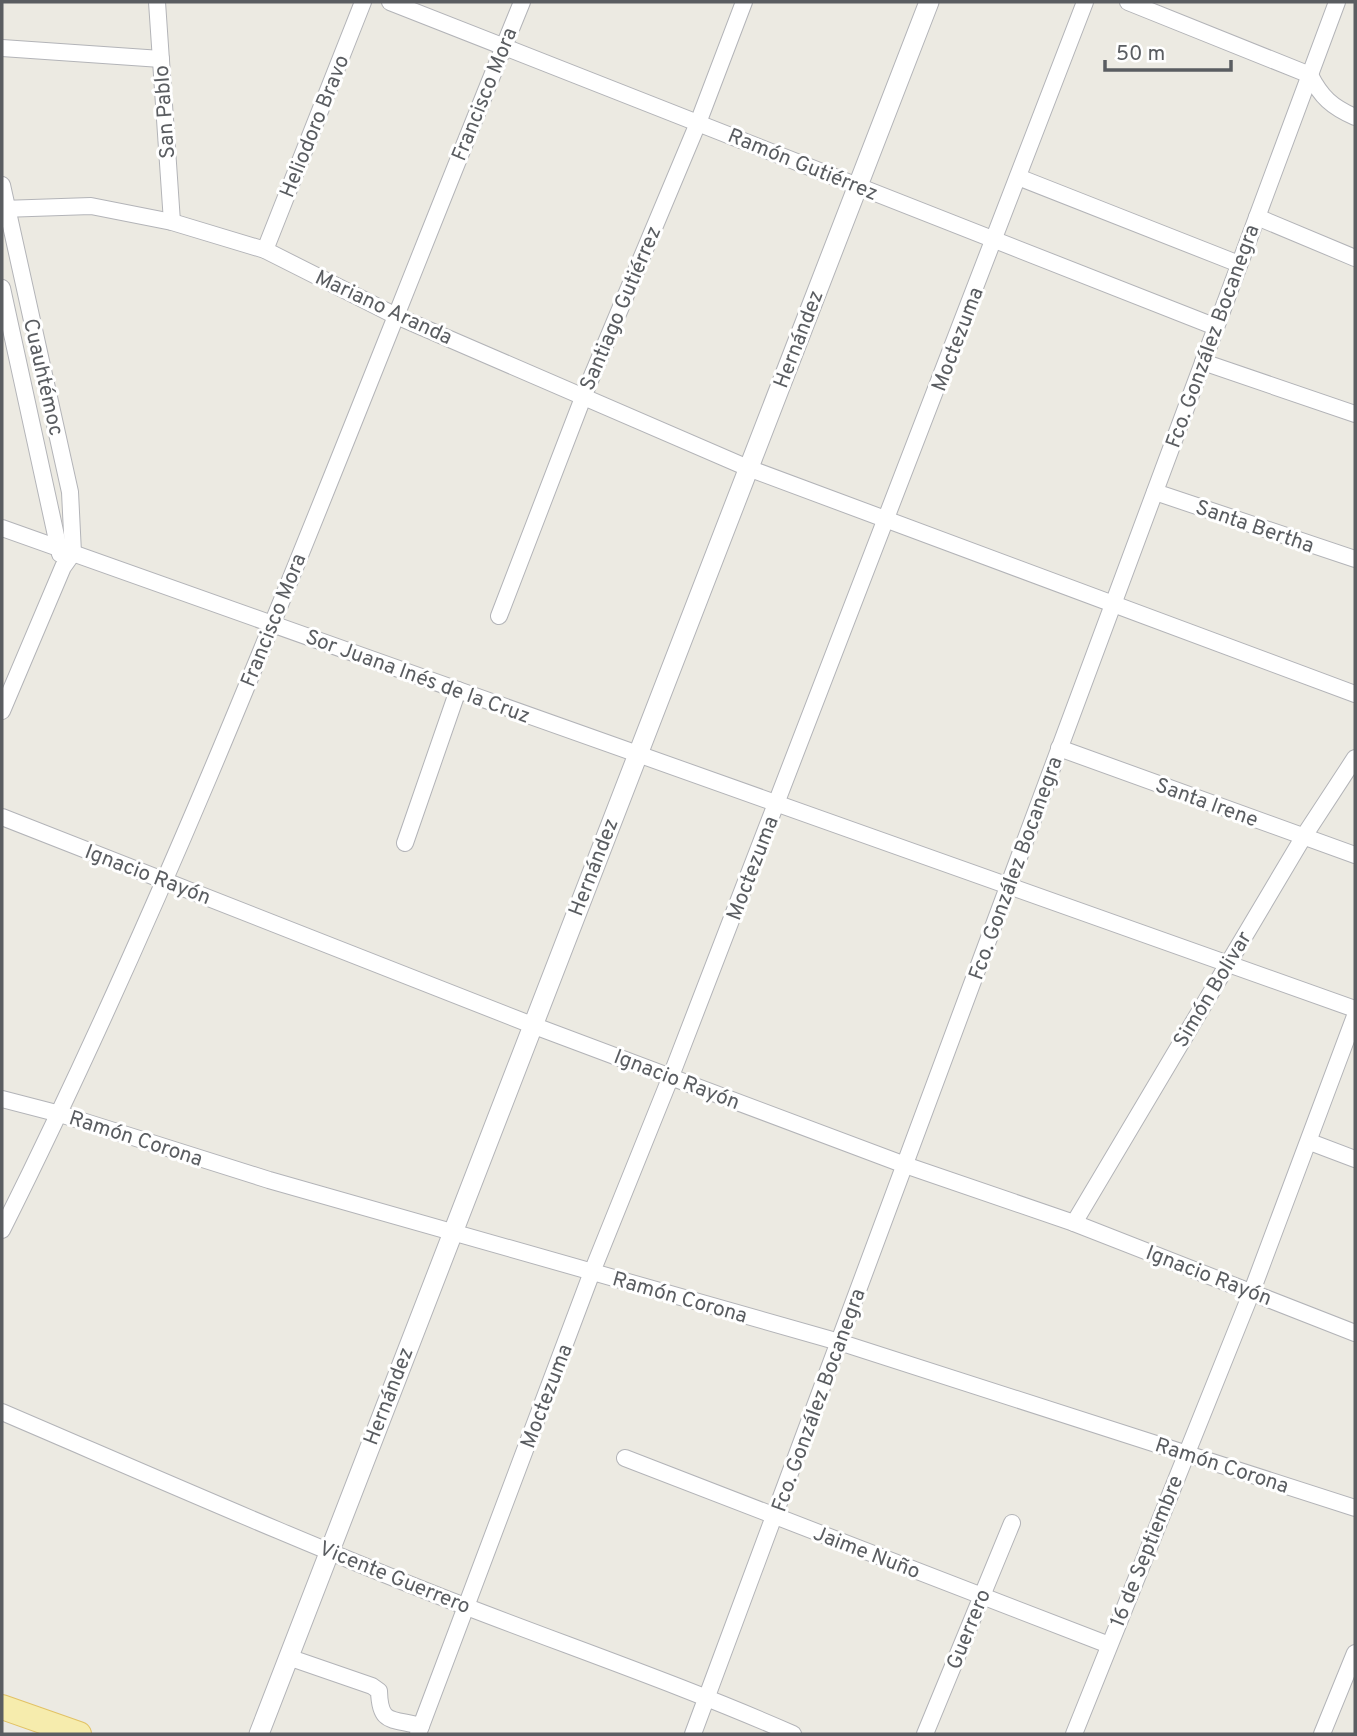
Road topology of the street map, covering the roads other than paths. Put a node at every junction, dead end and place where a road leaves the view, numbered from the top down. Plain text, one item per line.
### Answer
1 (157, 2) edge
2 (363, 2) edge
3 (390, 2) edge
4 (522, 2) edge
5 (744, 2) edge
6 (929, 2) edge
7 (1085, 2) edge
8 (1128, 2) edge
9 (1337, 2) edge
10 (504, 46) junction
11 (2, 48) edge
12 (161, 59) junction
13 (1310, 75) junction
14 (1355, 117) edge
15 (698, 123) junction
16 (1018, 177) junction
17 (2, 185) edge
18 (857, 186) junction
19 (4, 209) edge
20 (1256, 217) junction
21 (172, 222) junction
22 (996, 240) junction
23 (265, 250) junction
24 (1355, 258) edge
25 (1239, 264) junction
26 (2, 288) edge
27 (394, 315) junction
28 (1216, 327) junction
29 (1203, 362) junction
30 (584, 395) junction
31 (1355, 414) edge
32 (748, 468) junction
33 (1154, 492) junction
34 (886, 519) junction
35 (2, 528) edge
36 (65, 556) junction
37 (1355, 559) edge
38 (1113, 604) junction
39 (499, 616) dead end
40 (272, 624) junction
41 (458, 690) junction
42 (1355, 694) edge
43 (2, 711) edge
44 (1059, 748) junction
45 (637, 754) junction
46 (1355, 758) edge
47 (776, 803) junction
48 (2, 817) edge
49 (1304, 836) junction
50 (405, 843) dead end
51 (1355, 855) edge
52 (163, 880) junction
53 (1008, 886) junction
54 (1227, 964) junction
55 (1355, 1009) edge
56 (1355, 1016) edge
57 (532, 1025) junction
58 (671, 1076) junction
59 (2, 1099) edge
60 (60, 1114) junction
61 (1310, 1142) junction
62 (1355, 1159) edge
63 (905, 1165) junction
64 (1073, 1223) junction
65 (2, 1230) edge
66 (451, 1232) junction
67 (592, 1272) junction
68 (1252, 1291) junction
69 (1355, 1333) edge
70 (839, 1342) junction
71 (2, 1412) edge
72 (1185, 1453) junction
73 (625, 1458) dead end
74 (1355, 1508) edge
75 (774, 1516) junction
76 (1012, 1523) dead end
77 (328, 1551) junction
78 (982, 1596) junction
79 (467, 1607) junction
80 (1109, 1645) junction
81 (1355, 1653) edge
82 (288, 1657) junction
83 (707, 1696) junction
84 (2, 1707) edge
85 (420, 1730) edge
86 (79, 1734) edge
87 (259, 1734) edge
88 (693, 1734) edge
89 (793, 1734) edge
90 (925, 1734) edge
91 (1074, 1734) edge
92 (1322, 1734) edge

1 - 12 street, San Pablo
2 - 23 street, Heliodoro Bravo
3 - 10 street, Ramón Gutiérrez
4 - 10 street, Francisco Mora
5 - 15 street, Santiago Gutiérrez
6 - 18 street, Hernández
7 - 16 street, Moctezuma
8 - 13 street
9 - 13 street, Fco. González Bocanegra
10 - 15 street, Ramón Gutiérrez
10 - 27 street, Francisco Mora
11 - 12 street
12 - 21 street, San Pablo
13 - 14 street
13 - 20 street, Fco. González Bocanegra
15 - 18 street, Ramón Gutiérrez
15 - 30 street, Santiago Gutiérrez
16 - 22 street, Moctezuma
16 - 25 street
17 - 19 street, Cuauhtémoc
18 - 22 street, Ramón Gutiérrez
18 - 32 street, Hernández
19 - 21 street, Mariano Aranda
19 - 36 street, Cuauhtémoc
20 - 24 street
20 - 25 street, Fco. González Bocanegra
21 - 23 street, Mariano Aranda
22 - 28 street, Ramón Gutiérrez
22 - 34 street, Moctezuma
23 - 27 street, Mariano Aranda
25 - 28 street, Fco. González Bocanegra
26 - 36 street, Cuauhtémoc
27 - 30 street, Mariano Aranda
27 - 40 street, Francisco Mora
28 - 29 street, Fco. González Bocanegra
29 - 31 street
29 - 33 street, Fco. González Bocanegra
30 - 32 street, Mariano Aranda
30 - 39 street, Santiago Gutiérrez
32 - 34 street, Mariano Aranda
32 - 45 street, Hernández
33 - 37 street, Santa Bertha
33 - 38 street, Fco. González Bocanegra
34 - 38 street, Mariano Aranda
34 - 47 street, Moctezuma
35 - 36 street, Sor Juana Inés de la Cruz
36 - 40 street, Sor Juana Inés de la Cruz
36 - 43 street, Cuauhtémoc
38 - 42 street, Mariano Aranda
38 - 44 street, Fco. González Bocanegra
40 - 41 street, Sor Juana Inés de la Cruz
40 - 52 street, Francisco Mora
41 - 45 street, Sor Juana Inés de la Cruz
41 - 50 street
44 - 49 street, Santa Irene
44 - 53 street, Fco. González Bocanegra
45 - 47 street, Sor Juana Inés de la Cruz
45 - 57 street, Hernández
46 - 49 street, Simón Bolivar
47 - 53 street, Sor Juana Inés de la Cruz
47 - 58 street, Moctezuma
48 - 52 street, Ignacio Rayón
49 - 51 street, Santa Irene
49 - 54 street, Simón Bolivar
52 - 57 street, Ignacio Rayón
52 - 60 street, Francisco Mora
53 - 54 street, Sor Juana Inés de la Cruz
53 - 63 street, Fco. González Bocanegra
54 - 55 street, Sor Juana Inés de la Cruz
54 - 64 street, Simón Bolivar
56 - 61 street, 16 de Septiembre
57 - 58 street, Ignacio Rayón
57 - 66 street, Hernández
58 - 63 street, Ignacio Rayón
58 - 67 street, Moctezuma
59 - 60 street, Ramón Corona
60 - 65 street, Francisco Mora
60 - 66 street, Ramón Corona
61 - 62 street
61 - 68 street, 16 de Septiembre
63 - 64 street, Ignacio Rayón
63 - 70 street, Fco. González Bocanegra
64 - 68 street, Ignacio Rayón
66 - 67 street, Ramón Corona
66 - 77 street, Hernández
67 - 70 street, Ramón Corona
67 - 79 street, Moctezuma
68 - 69 street, Ignacio Rayón
68 - 72 street, 16 de Septiembre
70 - 72 street, Ramón Corona
70 - 75 street, Fco. González Bocanegra
71 - 77 street, Vicente Guerrero
72 - 74 street, Ramón Corona
72 - 80 street, 16 de Septiembre
73 - 75 street, Jaime Nuño
75 - 78 street, Jaime Nuño
75 - 83 street, Fco. González Bocanegra
76 - 78 street, Guerrero
77 - 79 street, Vicente Guerrero
77 - 82 street, Hernández
78 - 80 street, Jaime Nuño
78 - 90 street, Guerrero
79 - 83 street, Vicente Guerrero
79 - 85 street, Moctezuma
80 - 91 street, 16 de Septiembre
81 - 92 street
82 - 85 street
82 - 87 street, Hernández
83 - 88 street, Fco. González Bocanegra
83 - 89 street, Vicente Guerrero
84 - 86 main road

